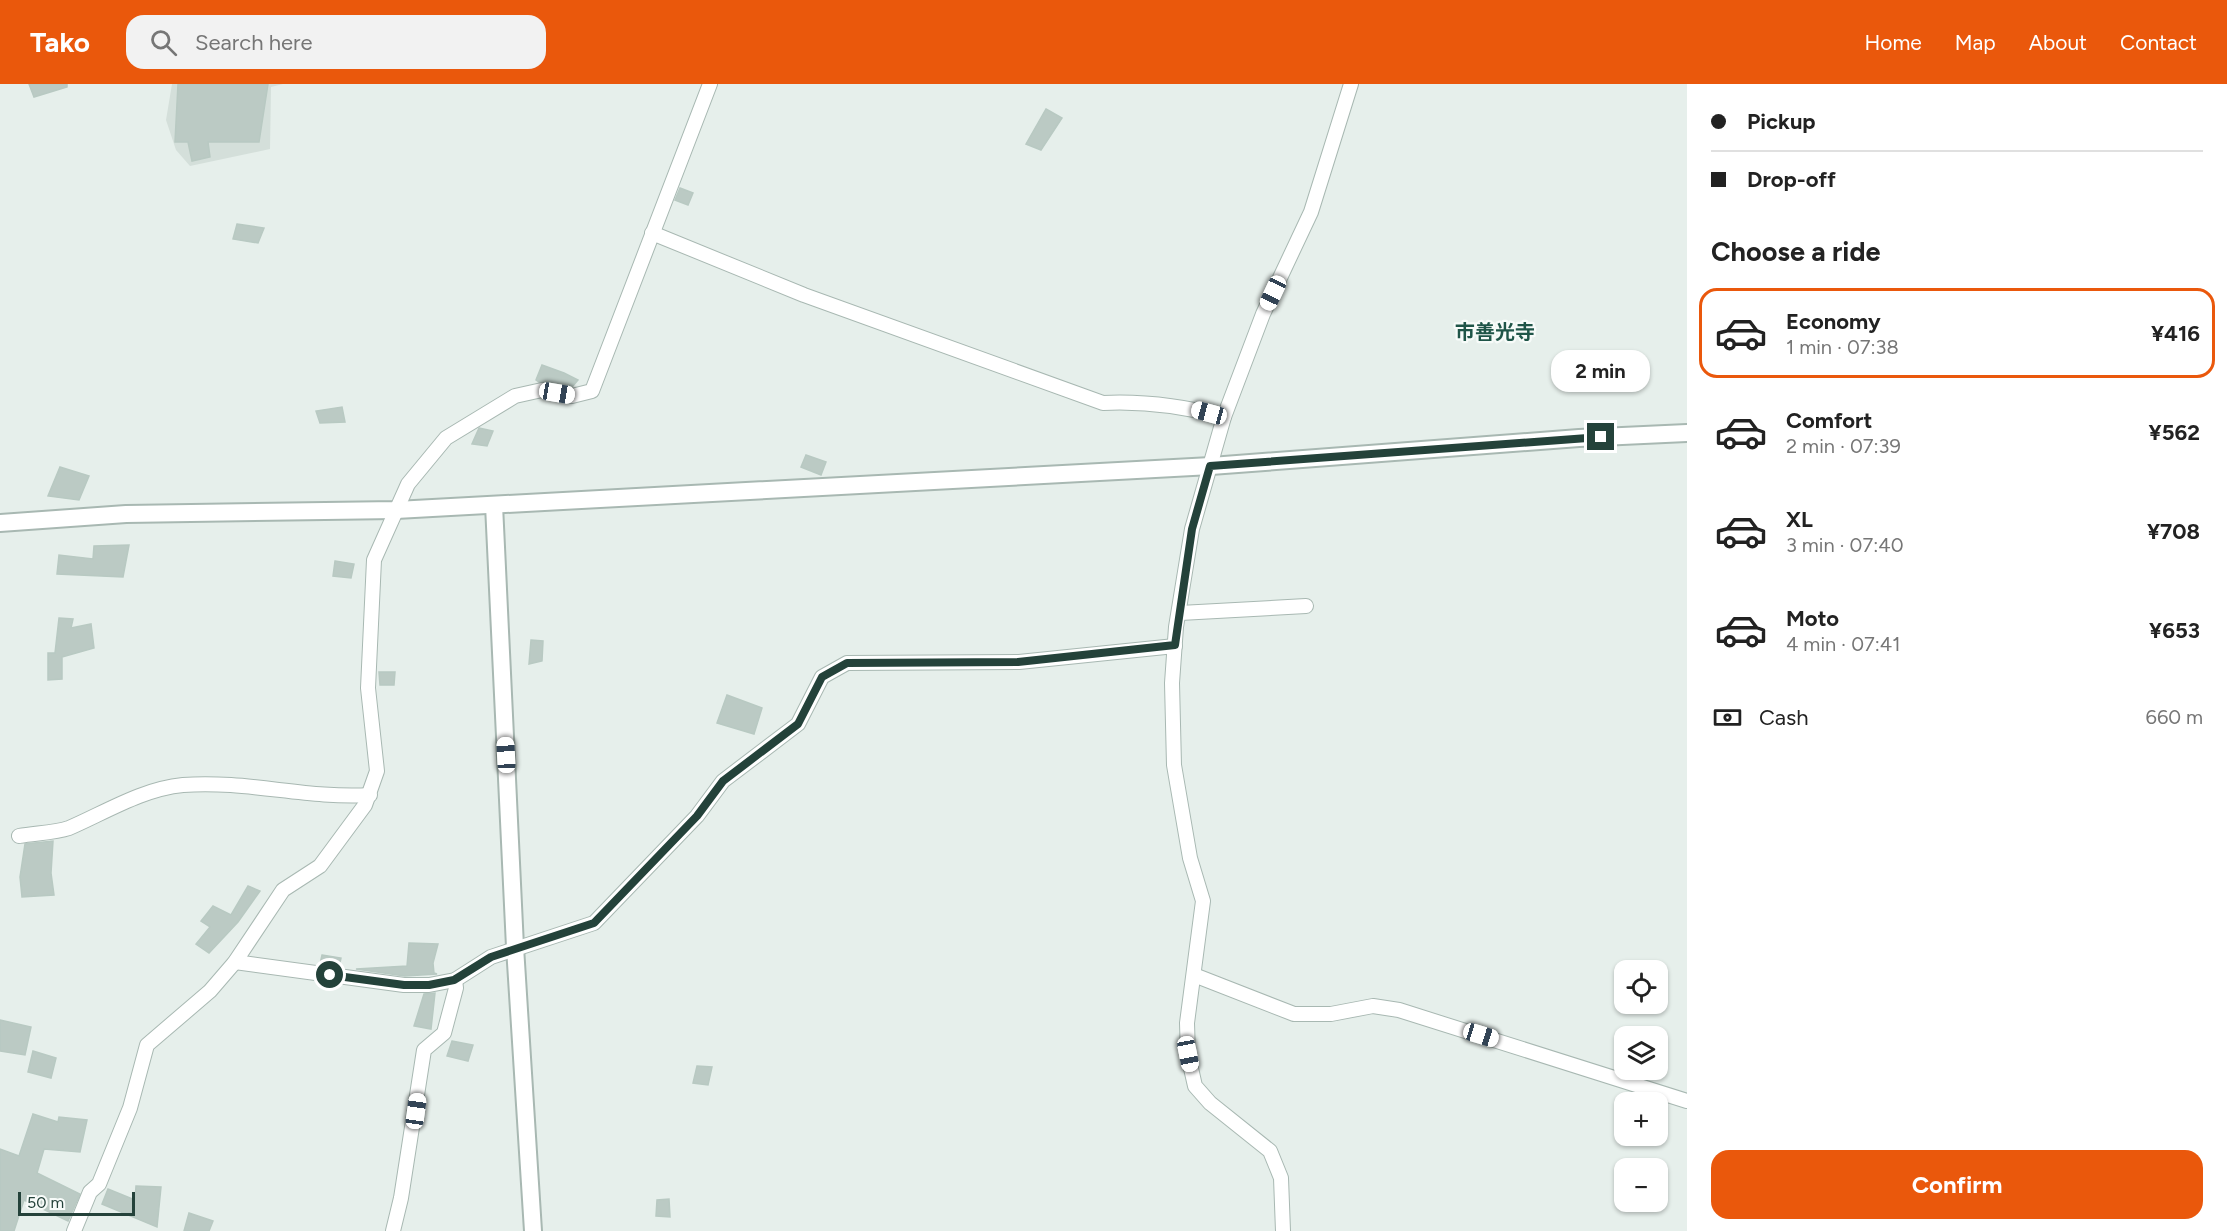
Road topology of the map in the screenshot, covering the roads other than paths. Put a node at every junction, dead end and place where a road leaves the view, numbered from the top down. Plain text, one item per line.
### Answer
1 (710, 84) edge
2 (1351, 84) edge
3 (652, 233) junction
4 (1224, 417) junction
5 (1687, 434) edge
6 (1210, 466) junction
7 (494, 505) junction
8 (396, 510) junction
9 (0, 523) edge
10 (1306, 606) dead end
11 (1179, 613) junction
12 (1175, 645) junction
13 (370, 795) junction
14 (19, 836) dead end
15 (515, 947) junction
16 (235, 962) junction
17 (1194, 975) junction
18 (454, 980) junction
19 (1687, 1101) edge
20 (74, 1231) edge
21 (393, 1231) edge
22 (534, 1231) edge
23 (1283, 1231) edge

1 - 3 street
2 - 4 street
3 - 4 street
3 - 8 street
4 - 6 street
5 - 6 street
6 - 7 street
6 - 11 street
7 - 8 street
7 - 15 street
8 - 9 street
8 - 13 street
10 - 11 street
11 - 12 street
12 - 15 street
12 - 17 street
13 - 14 street
13 - 16 street
15 - 18 street
15 - 22 street
16 - 18 street
16 - 20 street
17 - 19 street
17 - 23 street
18 - 21 street

